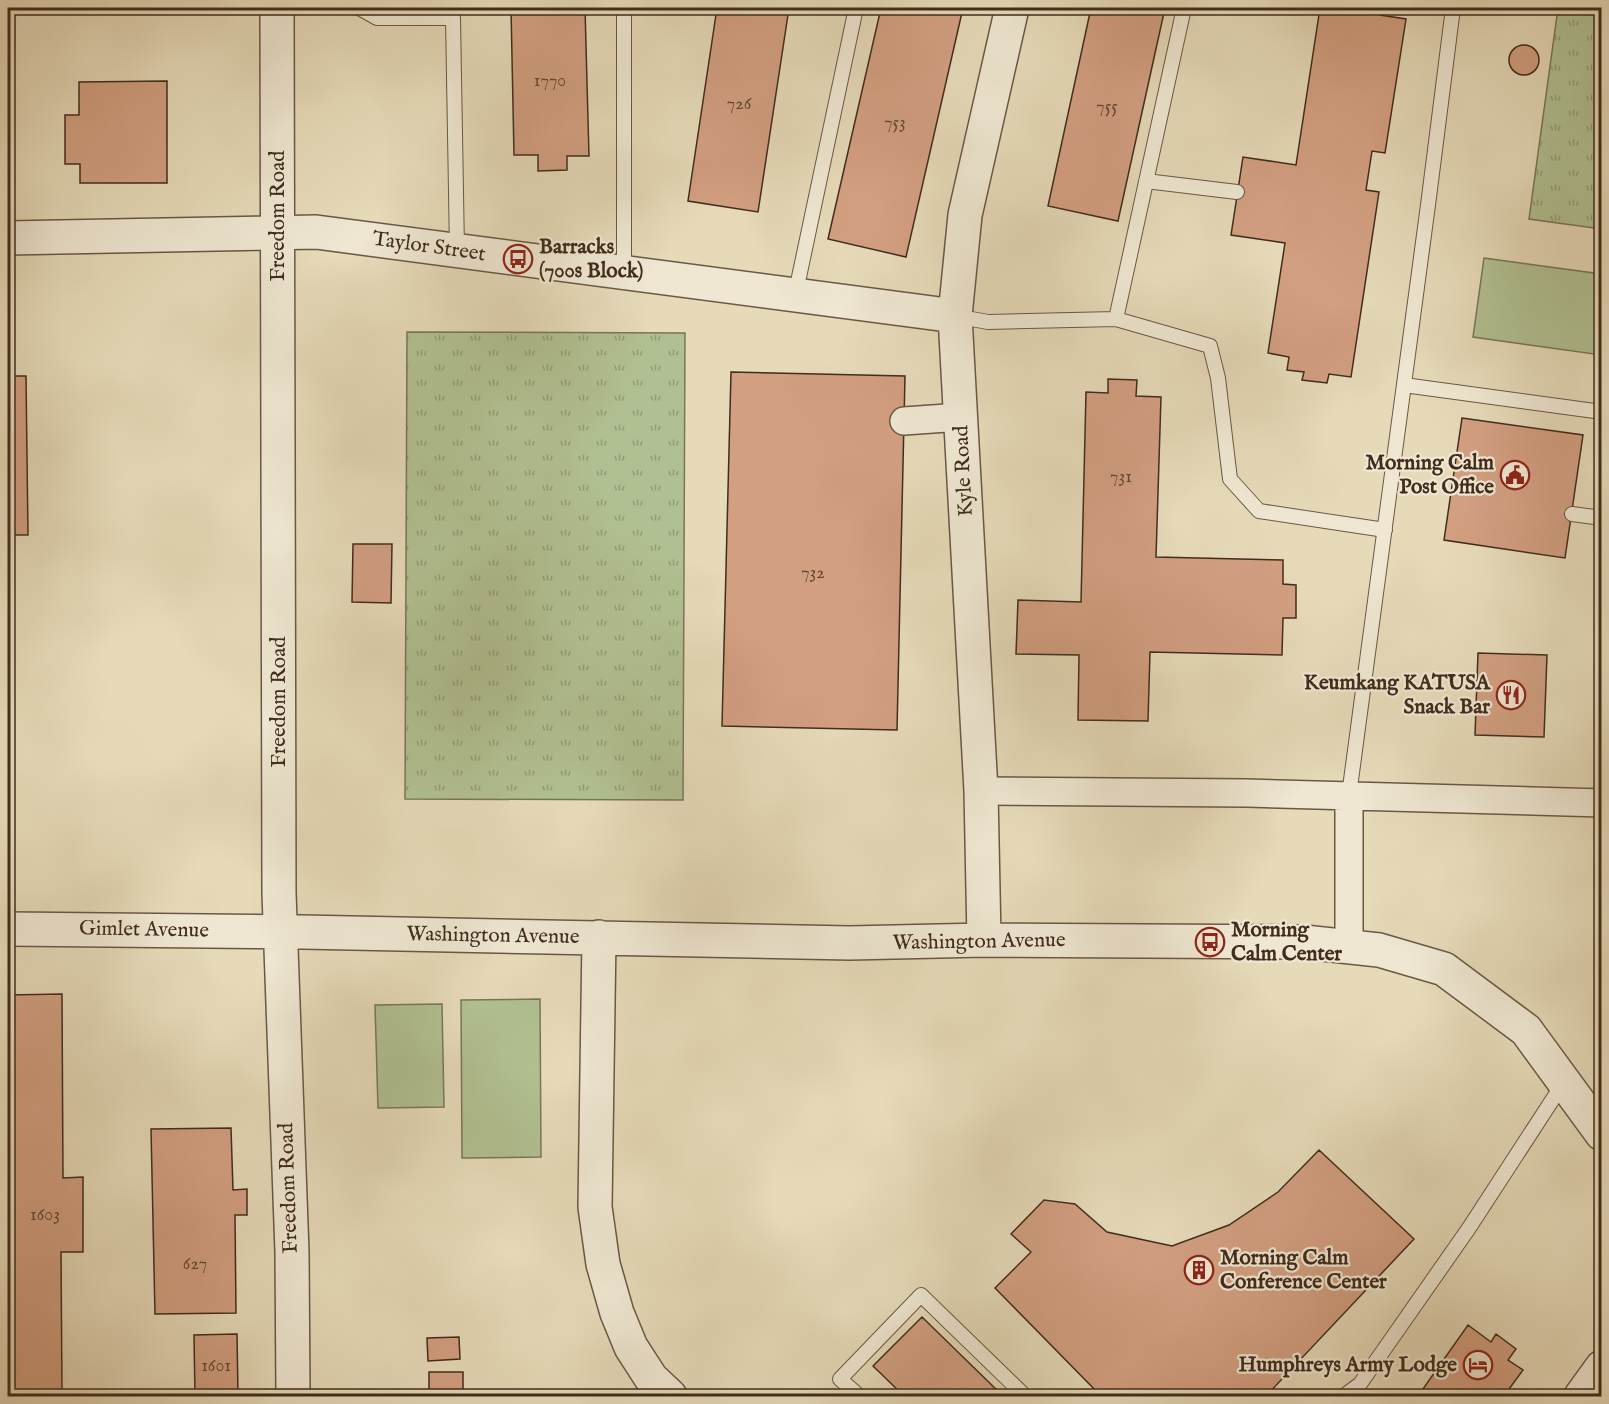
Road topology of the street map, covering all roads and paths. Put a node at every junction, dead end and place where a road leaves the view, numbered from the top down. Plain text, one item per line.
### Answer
1 (277, 8) edge
2 (359, 8) edge
3 (624, 8) edge
4 (856, 8) edge
5 (1012, 8) edge
6 (1184, 8) edge
7 (1453, 8) edge
8 (1146, 181) junction
9 (1238, 192) dead end
10 (278, 232) junction
11 (8, 238) edge
12 (457, 250) junction
13 (624, 272) junction
14 (795, 296) junction
15 (955, 316) junction
16 (1116, 319) junction
17 (1404, 386) junction
18 (1602, 412) edge
19 (961, 417) junction
20 (904, 421) dead end
21 (1572, 514) dead end
22 (1602, 519) edge
23 (1385, 530) junction
24 (981, 791) junction
25 (1349, 795) junction
26 (1602, 803) edge
27 (8, 929) edge
28 (280, 932) junction
29 (599, 938) junction
30 (984, 940) junction
31 (1349, 947) junction
32 (1564, 1082) junction
33 (1602, 1134) edge
34 (1602, 1367) edge
35 (293, 1396) edge
36 (670, 1396) edge
37 (859, 1396) edge
38 (1024, 1396) edge
39 (1344, 1396) edge
40 (1581, 1396) edge

1 - 10 street, Freedom Road
2 - 12 lane
3 - 13 lane
4 - 14 lane
5 - 15 street, Kyle Road
6 - 8 lane
7 - 17 lane
8 - 9 lane
8 - 16 lane
10 - 11 street, Taylor Street
10 - 12 street, Taylor Street
10 - 28 street, Freedom Road
12 - 13 street, Taylor Street
13 - 14 street, Taylor Street
14 - 15 street, Taylor Street
15 - 16 lane
15 - 19 street, Kyle Road
16 - 23 lane
17 - 18 lane
17 - 23 lane
19 - 20 street
19 - 24 street, Kyle Road
21 - 22 lane
23 - 25 lane
24 - 25 street
24 - 30 street, Kyle Road
25 - 26 street
25 - 31 street
27 - 28 street, Gimlet Avenue
28 - 29 street, Washington Avenue
28 - 35 street, Freedom Road
29 - 30 street, Washington Avenue
29 - 36 street
30 - 31 street, Washington Avenue
31 - 32 street, Washington Avenue
32 - 33 street, Washington Avenue
32 - 39 lane
34 - 40 street
37 - 38 lane

